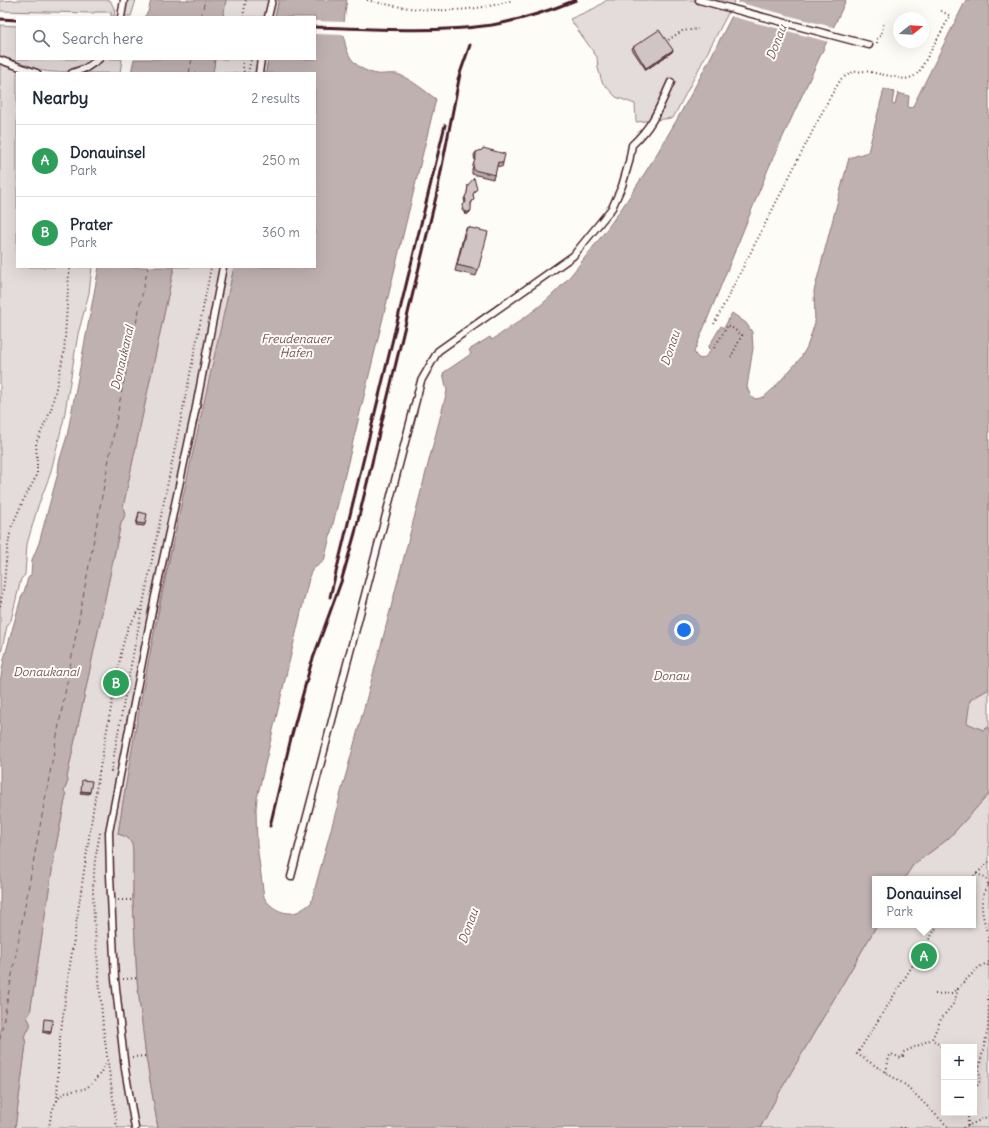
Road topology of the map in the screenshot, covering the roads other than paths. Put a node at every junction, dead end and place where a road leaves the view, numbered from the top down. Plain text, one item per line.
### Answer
1 (124, 0) edge
2 (272, 0) edge
3 (699, 0) edge
4 (121, 16) edge
5 (268, 16) edge
6 (869, 45) dead end
7 (0, 60) edge
8 (98, 60) edge
9 (261, 60) edge
10 (34, 72) edge
11 (75, 72) edge
12 (258, 72) edge
13 (671, 82) dead end
14 (224, 268) edge
15 (291, 877) dead end
16 (135, 1128) edge

1 - 4 lane
2 - 5 lane
3 - 6 lane
7 - 10 lane
8 - 11 lane
9 - 12 lane
13 - 15 lane
14 - 16 lane

